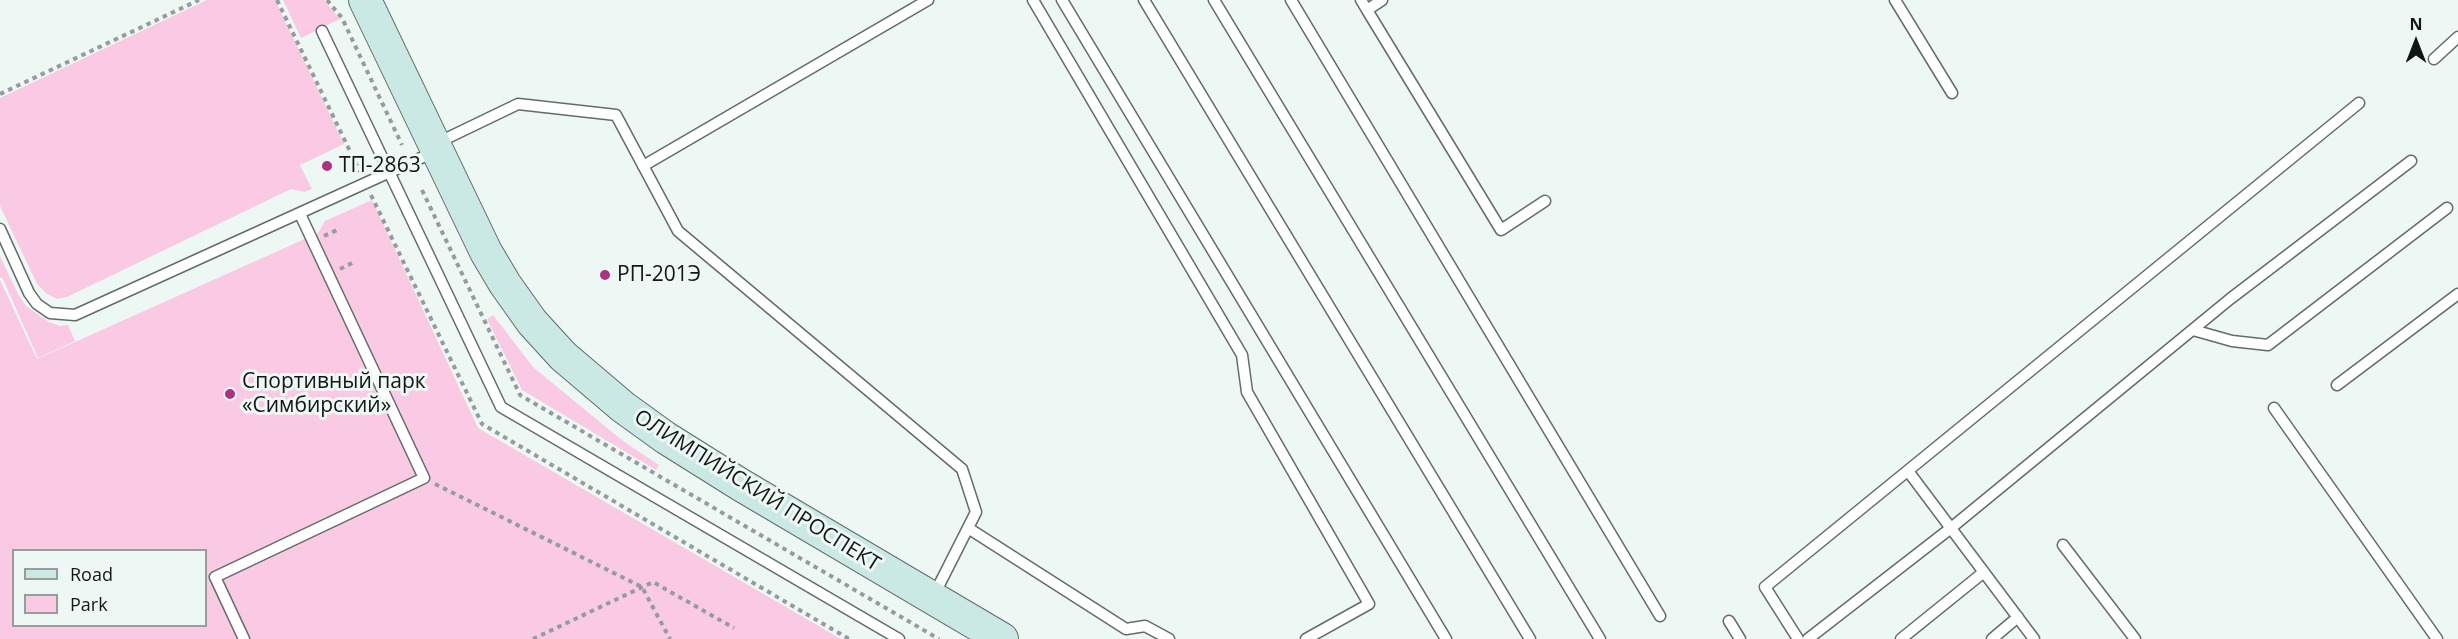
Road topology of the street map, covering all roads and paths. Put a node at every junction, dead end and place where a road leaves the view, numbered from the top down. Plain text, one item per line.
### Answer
1 (200, 0) edge
2 (277, 0) edge
3 (327, 0) edge
4 (365, 0) edge
5 (928, 0) edge
6 (1033, 0) edge
7 (1062, 0) edge
8 (1144, 0) edge
9 (1214, 0) edge
10 (1291, 0) edge
11 (1361, 0) edge
12 (1382, 0) edge
13 (1895, 0) edge
14 (1367, 10) junction
15 (322, 31) dead end
16 (2458, 37) edge
17 (2434, 59) dead end
18 (1952, 93) dead end
19 (0, 94) edge
20 (2359, 104) dead end
21 (402, 145) dead end
22 (436, 148) junction
23 (2411, 161) dead end
24 (643, 165) junction
25 (389, 173) junction
26 (366, 184) junction
27 (1545, 201) dead end
28 (2448, 208) dead end
29 (300, 214) junction
30 (0, 230) edge
31 (2458, 294) edge
32 (2193, 330) junction
33 (2337, 385) dead end
34 (2274, 408) dead end
35 (1908, 471) junction
36 (424, 478) junction
37 (968, 528) junction
38 (1951, 528) junction
39 (2063, 545) dead end
40 (1984, 572) junction
41 (642, 587) junction
42 (932, 598) junction
43 (1660, 616) dead end
44 (2018, 617) junction
45 (1729, 621) dead end
46 (734, 628) dead end
47 (984, 632) edge
48 (244, 639) edge
49 (533, 639) edge
50 (670, 639) edge
51 (849, 639) edge
52 (899, 639) edge
53 (1169, 639) edge
54 (1306, 639) edge
55 (1446, 639) edge
56 (1530, 639) edge
57 (1600, 639) edge
58 (1740, 639) edge
59 (1798, 639) edge
60 (1808, 639) edge
61 (1901, 639) edge
62 (1992, 639) edge
63 (2034, 639) edge
64 (2135, 639) edge
65 (2437, 639) edge

1 - 19 path
2 - 26 path
3 - 21 path
4 - 22 street, ОЛИМПИЙСКИЙ ПРОСПЕКТ
5 - 24 lane
6 - 54 lane
7 - 55 lane
8 - 56 lane
9 - 57 lane
10 - 43 lane
11 - 14 lane
12 - 14 lane
13 - 18 lane
14 - 27 lane
15 - 25 lane
16 - 17 lane
20 - 35 lane
22 - 24 lane
22 - 25 lane
22 - 42 street, ОЛИМПИЙСКИЙ ПРОСПЕКТ
23 - 32 lane
24 - 37 lane
25 - 26 lane
25 - 52 lane
26 - 29 lane
26 - 51 path
28 - 32 lane
29 - 30 lane
29 - 36 lane
31 - 33 lane
32 - 38 lane
34 - 65 lane
35 - 38 lane
35 - 59 lane
36 - 41 path
36 - 48 lane
37 - 42 lane
37 - 53 lane
38 - 40 lane
38 - 60 lane
39 - 64 lane
40 - 44 lane
40 - 61 lane
41 - 46 path
41 - 49 path
41 - 50 path
42 - 47 street, ОЛИМПИЙСКИЙ ПРОСПЕКТ
44 - 62 lane
44 - 63 lane
45 - 58 lane

